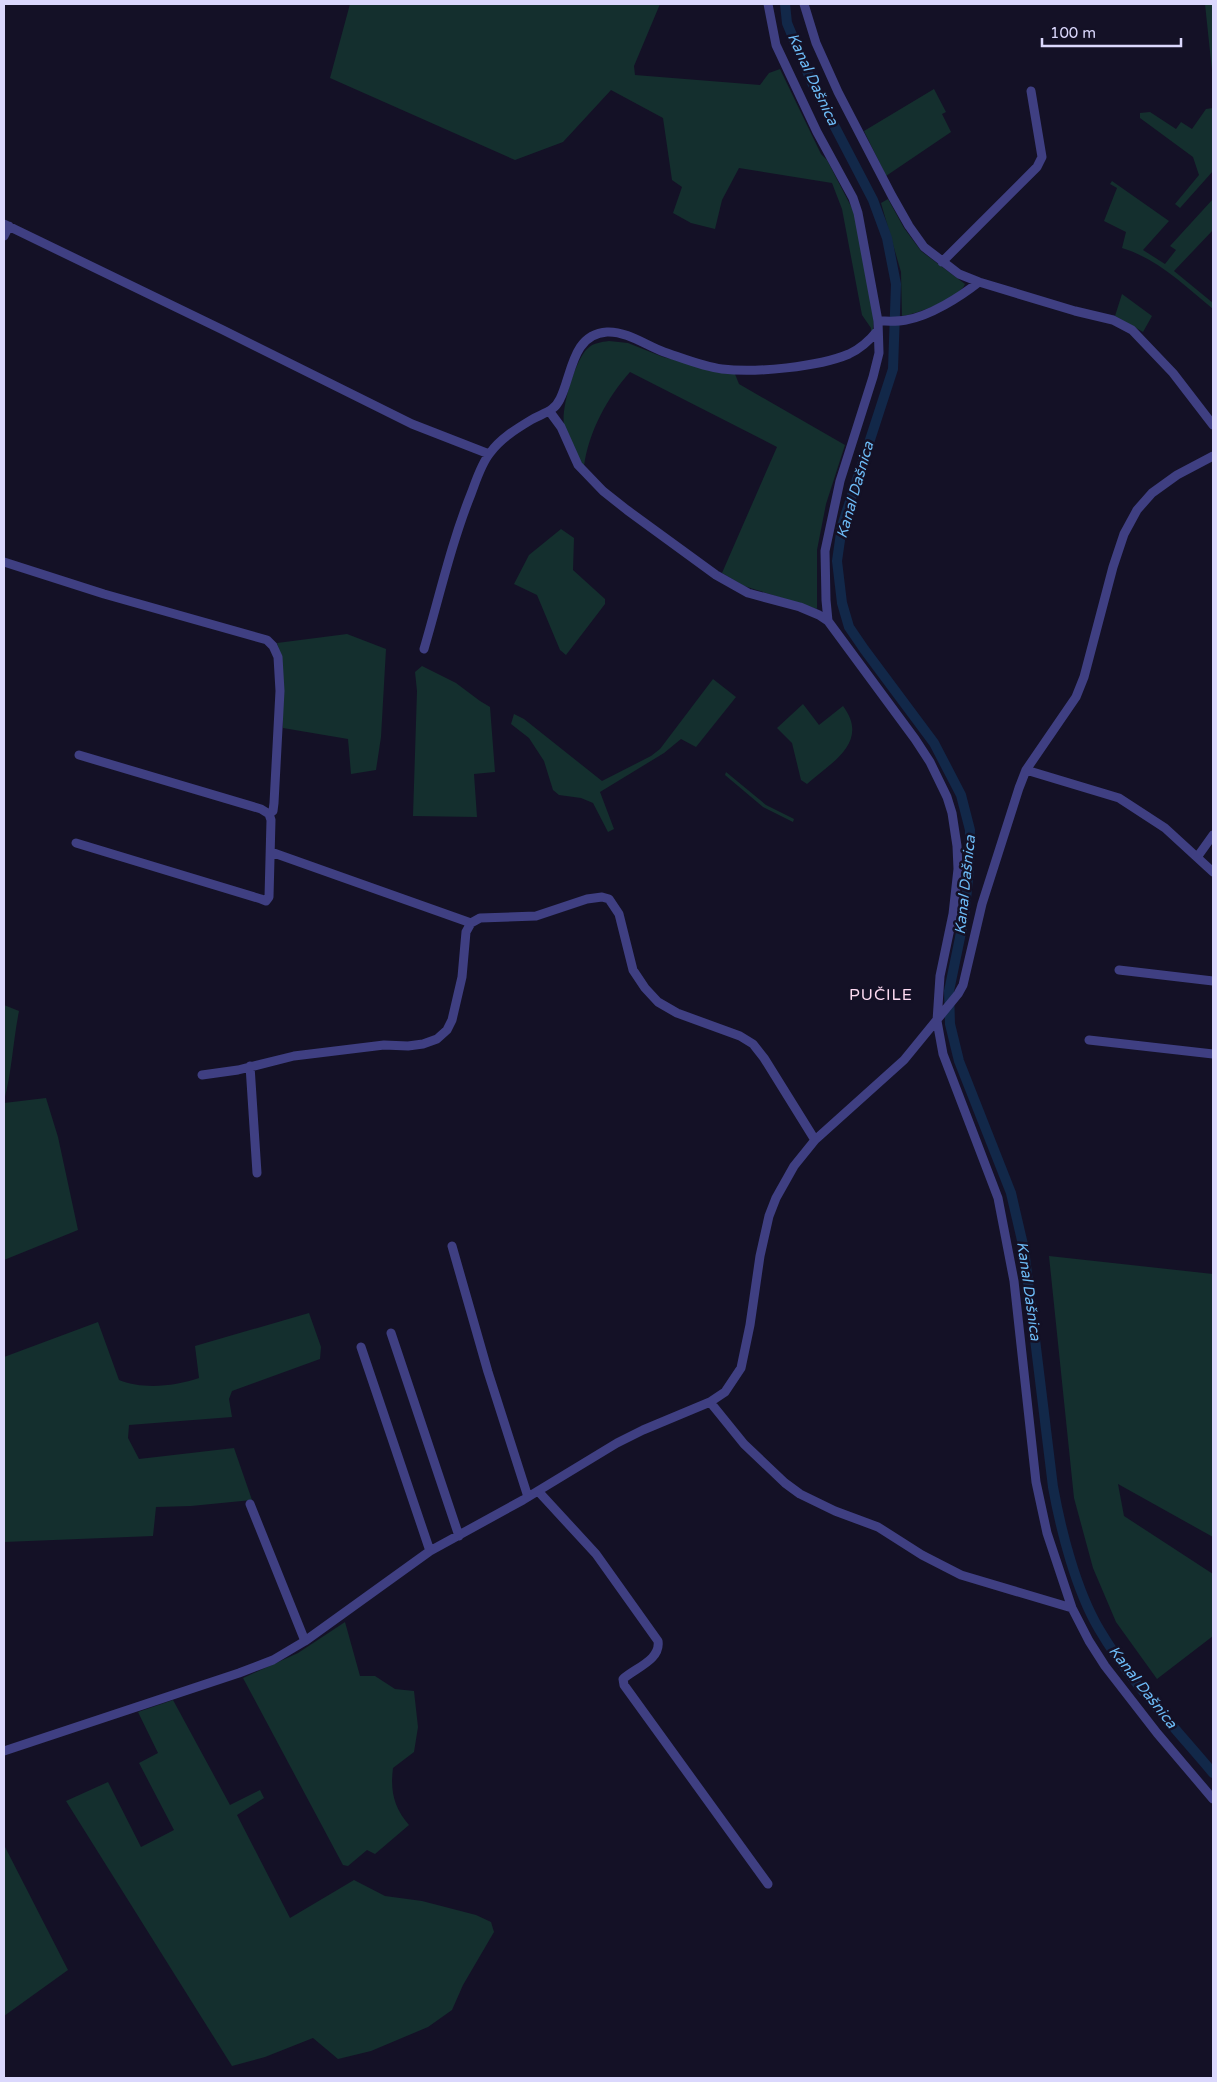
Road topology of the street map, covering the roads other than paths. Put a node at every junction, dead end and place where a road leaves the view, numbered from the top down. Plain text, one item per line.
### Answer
1 (768, 4) edge
2 (804, 4) edge
3 (1031, 91) dead end
4 (6, 225) edge
5 (4, 236) edge
6 (942, 262) junction
7 (979, 282) junction
8 (880, 324) junction
9 (550, 412) junction
10 (1213, 424) edge
11 (489, 454) junction
12 (1213, 456) edge
13 (4, 562) edge
14 (828, 621) junction
15 (424, 650) dead end
16 (79, 755) dead end
17 (1026, 770) junction
18 (269, 814) junction
19 (1213, 836) edge
20 (76, 842) dead end
21 (270, 852) junction
22 (1198, 856) junction
23 (1213, 872) edge
24 (471, 923) junction
25 (1119, 970) dead end
26 (1213, 981) edge
27 (939, 1018) junction
28 (1088, 1040) dead end
29 (1213, 1054) edge
30 (250, 1066) junction
31 (202, 1075) dead end
32 (815, 1140) junction
33 (256, 1173) dead end
34 (452, 1246) dead end
35 (391, 1333) dead end
36 (361, 1348) dead end
37 (710, 1402) junction
38 (538, 1491) junction
39 (528, 1497) junction
40 (250, 1504) dead end
41 (459, 1536) junction
42 (430, 1551) junction
43 (1072, 1608) junction
44 (305, 1641) junction
45 (4, 1751) edge
46 (1213, 1799) edge
47 (768, 1884) dead end

1 - 8 street
2 - 6 street
3 - 6 street
4 - 5 street
4 - 11 street
6 - 7 street
7 - 8 street
7 - 10 street
8 - 9 street
8 - 14 street
9 - 11 street
9 - 14 street
11 - 15 street
12 - 17 street
13 - 18 street
14 - 27 street
16 - 18 street
17 - 22 street
17 - 27 street
18 - 21 street
19 - 22 street
20 - 21 street
21 - 24 street
22 - 23 street
24 - 30 street
24 - 32 street
25 - 26 street
27 - 32 street
27 - 43 street
28 - 29 street
30 - 31 street
30 - 33 street
32 - 37 street
34 - 39 street
35 - 41 street
36 - 42 street
37 - 38 street
37 - 43 street
38 - 39 street
38 - 47 street
39 - 41 street
40 - 44 street
41 - 42 street
42 - 44 street
43 - 46 street
44 - 45 street

